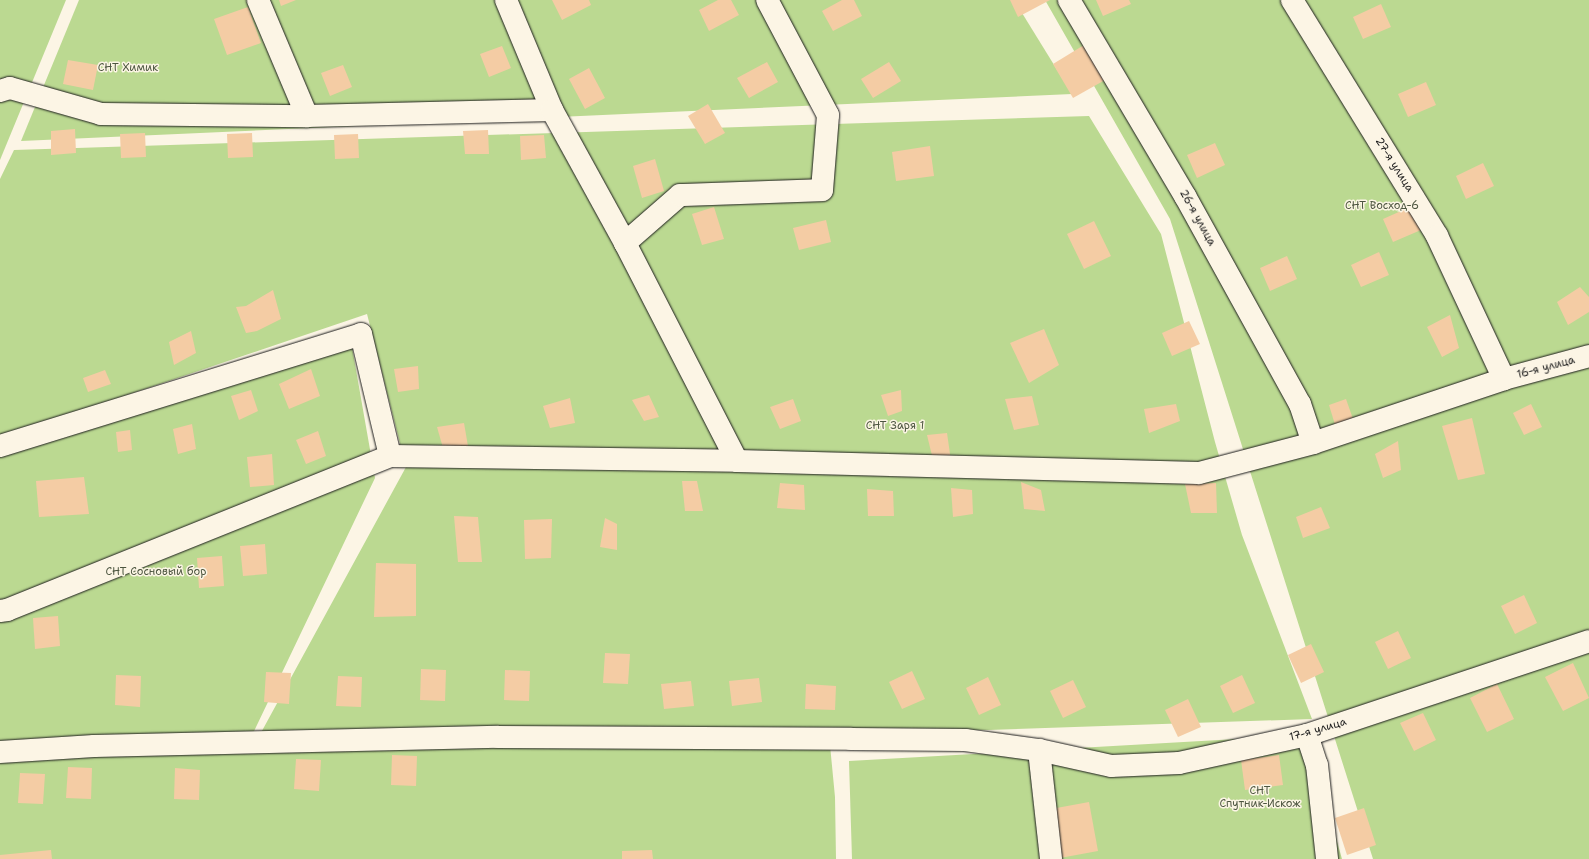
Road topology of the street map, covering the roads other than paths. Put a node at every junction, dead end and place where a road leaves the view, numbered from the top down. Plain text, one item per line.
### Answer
1 (258, 0) edge
2 (506, 0) edge
3 (767, 0) edge
4 (1069, 0) edge
5 (1292, 0) edge
6 (0, 91) edge
7 (552, 110) junction
8 (307, 116) junction
9 (625, 243) junction
10 (1589, 356) edge
11 (1504, 379) junction
12 (1313, 443) junction
13 (0, 446) edge
14 (390, 456) junction
15 (737, 461) junction
16 (0, 611) edge
17 (1589, 641) edge
18 (1306, 735) junction
19 (1038, 750) junction
20 (0, 752) edge
21 (1051, 859) edge
22 (1327, 859) edge

1 - 8 street
2 - 7 street
3 - 9 street
4 - 12 street, 26-я улица
5 - 11 street, 27-я улица
6 - 8 street
7 - 8 street
7 - 9 street
9 - 15 street
10 - 11 street, 16-я улица
11 - 12 street, 16-я улица
12 - 15 street, 16-я улица
13 - 14 street
14 - 15 street, 16-я улица
14 - 16 street
17 - 18 street, 17-я улица
18 - 19 street, 17-я улица
18 - 22 street
19 - 20 street, 17-я улица
19 - 21 street

